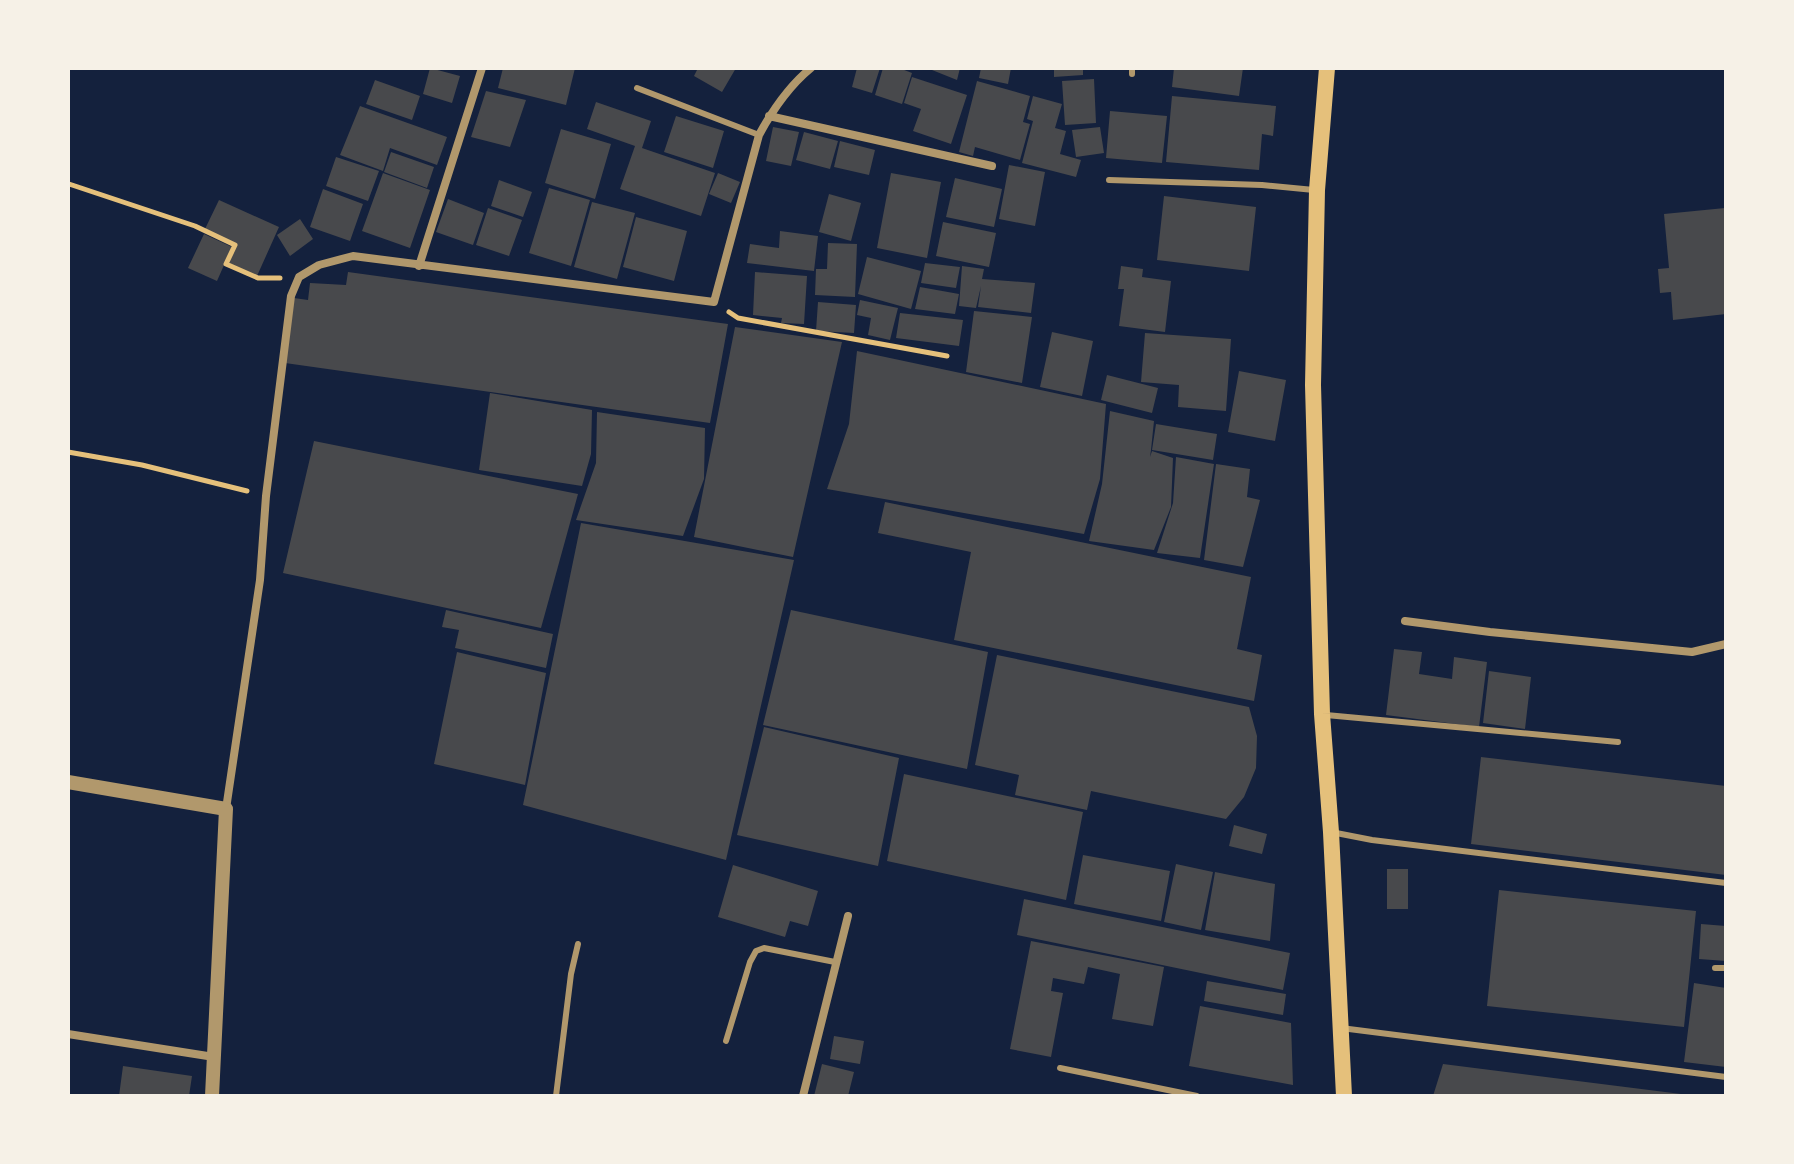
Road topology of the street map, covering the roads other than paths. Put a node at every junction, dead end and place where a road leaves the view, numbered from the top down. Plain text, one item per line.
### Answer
1 (482, 68) edge
2 (811, 68) edge
3 (1327, 68) edge
4 (637, 88) dead end
5 (769, 116) junction
6 (759, 135) junction
7 (992, 166) dead end
8 (1109, 180) dead end
9 (1317, 190) junction
10 (419, 266) junction
11 (1405, 621) dead end
12 (1726, 644) edge
13 (1322, 714) junction
14 (1618, 742) dead end
15 (68, 782) edge
16 (226, 809) junction
17 (1331, 832) junction
18 (1726, 883) edge
19 (848, 916) dead end
20 (578, 944) dead end
21 (835, 962) junction
22 (1715, 968) dead end
23 (1726, 968) edge
24 (1341, 1028) junction
25 (68, 1034) edge
26 (726, 1041) dead end
27 (214, 1057) junction
28 (1060, 1068) dead end
29 (1726, 1077) edge
30 (212, 1096) edge
31 (556, 1096) edge
32 (803, 1096) edge
33 (1197, 1096) edge
34 (1344, 1096) edge

1 - 10 street
2 - 5 street
3 - 9 main road
4 - 6 lane
5 - 6 street
5 - 7 street
6 - 10 street
8 - 9 lane
9 - 13 main road
10 - 16 street
11 - 12 street
13 - 14 lane
13 - 17 main road
15 - 16 street
16 - 27 street
17 - 18 lane
17 - 24 main road
19 - 21 street
20 - 31 lane
21 - 26 lane
21 - 32 street
22 - 23 lane
24 - 29 lane
24 - 34 main road
25 - 27 street
27 - 30 street
28 - 33 lane

